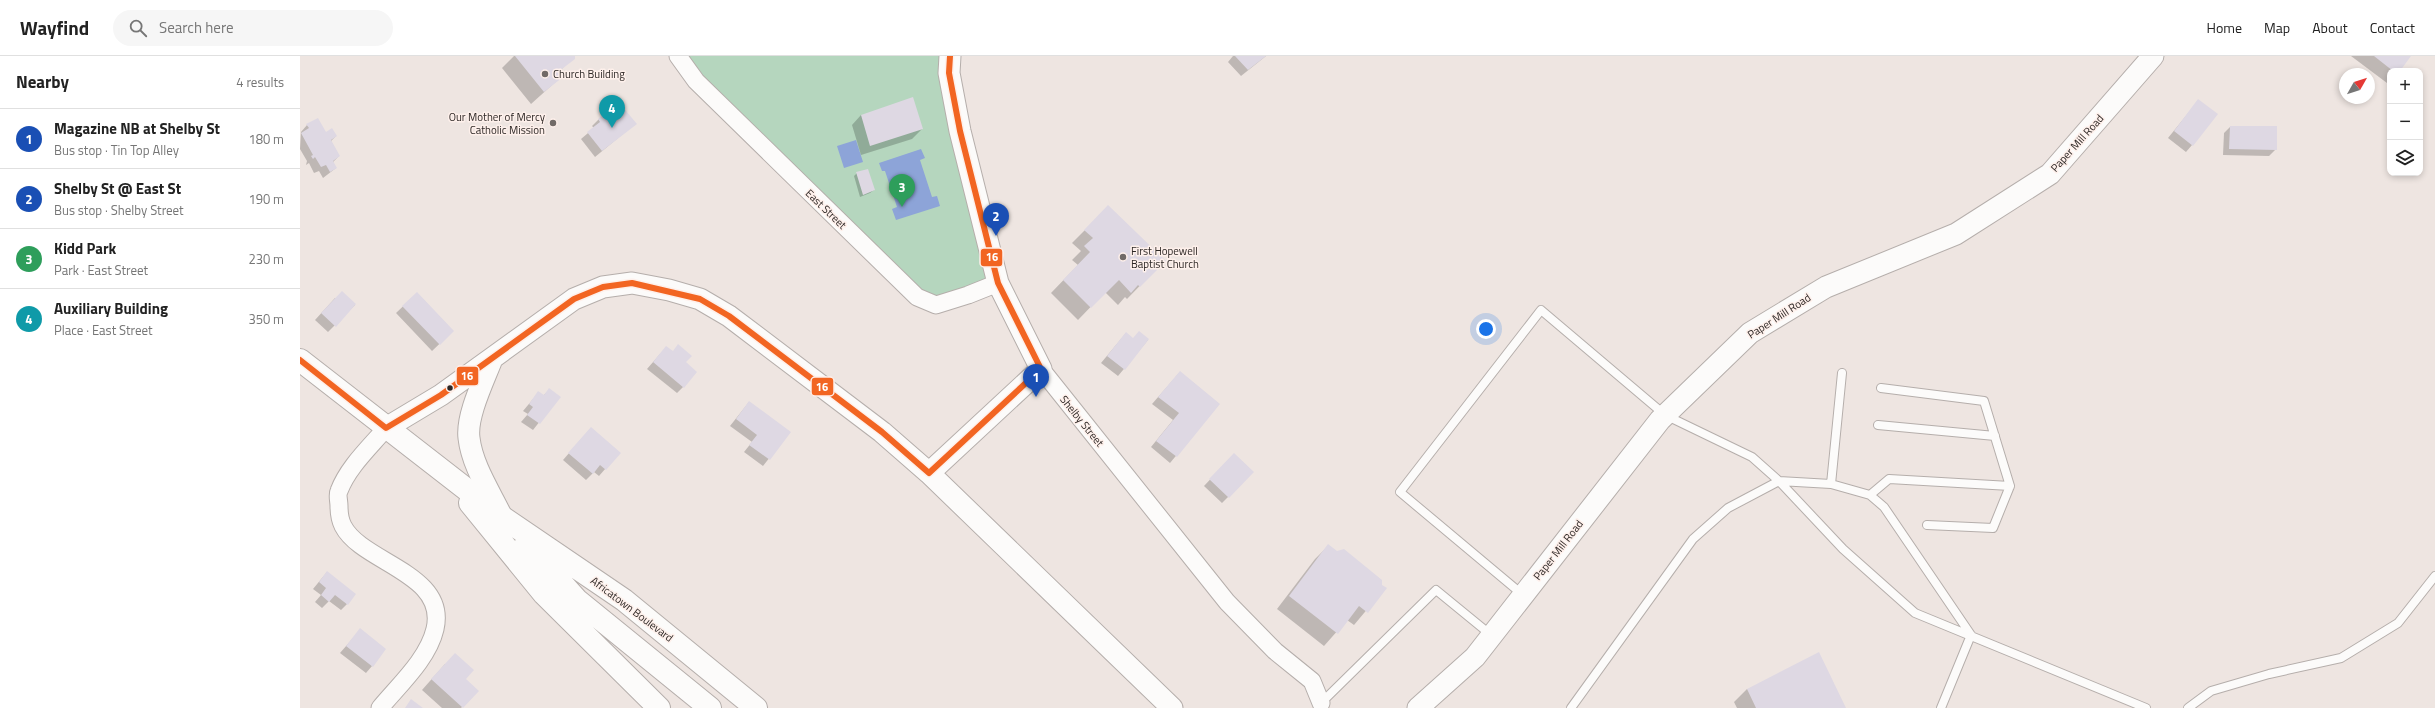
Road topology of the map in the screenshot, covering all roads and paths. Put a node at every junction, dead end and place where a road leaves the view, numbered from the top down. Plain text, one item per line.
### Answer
1 (678, 56) edge
2 (950, 56) edge
3 (2153, 56) edge
4 (998, 283) junction
5 (492, 359) junction
6 (300, 360) edge
7 (1041, 369) junction
8 (1842, 374) dead end
9 (1881, 388) dead end
10 (1665, 415) junction
11 (1878, 425) dead end
12 (386, 428) junction
13 (1995, 436) junction
14 (929, 473) junction
15 (448, 476) junction
16 (1780, 481) junction
17 (1832, 484) junction
18 (2010, 486) junction
19 (1870, 495) junction
20 (502, 517) junction
21 (1926, 525) dead end
22 (2435, 576) edge
23 (1524, 595) junction
24 (1492, 635) junction
25 (1971, 635) junction
26 (1321, 703) joint
27 (380, 708) edge
28 (659, 708) edge
29 (710, 708) edge
30 (756, 708) edge
31 (1172, 708) edge
32 (1418, 708) edge
33 (1571, 708) edge
34 (1942, 708) edge
35 (2146, 708) edge
36 (2188, 708) edge

1 - 4 street, East Street
2 - 4 street, Shelby Street
3 - 10 street, Paper Mill Road
4 - 7 street, Shelby Street
5 - 12 street
5 - 14 street
5 - 20 street
6 - 12 main road, Africatown Boulevard
7 - 14 street
7 - 26 street, Shelby Street
8 - 17 lane
9 - 13 lane
10 - 16 lane
10 - 23 street, Paper Mill Road
10 - 23 lane
11 - 13 lane
12 - 15 main road, Africatown Boulevard
12 - 27 street
13 - 18 lane
14 - 31 street
15 - 20 main road, Africatown Boulevard
15 - 28 main road
16 - 17 lane
16 - 25 lane
16 - 33 lane
17 - 19 lane
18 - 19 lane
18 - 21 lane
19 - 25 lane
20 - 29 main road, Africatown Boulevard
20 - 30 main road, Africatown Boulevard
22 - 36 lane
23 - 24 street, Paper Mill Road
24 - 26 lane
24 - 32 street, Paper Mill Road
25 - 34 lane
25 - 35 lane

